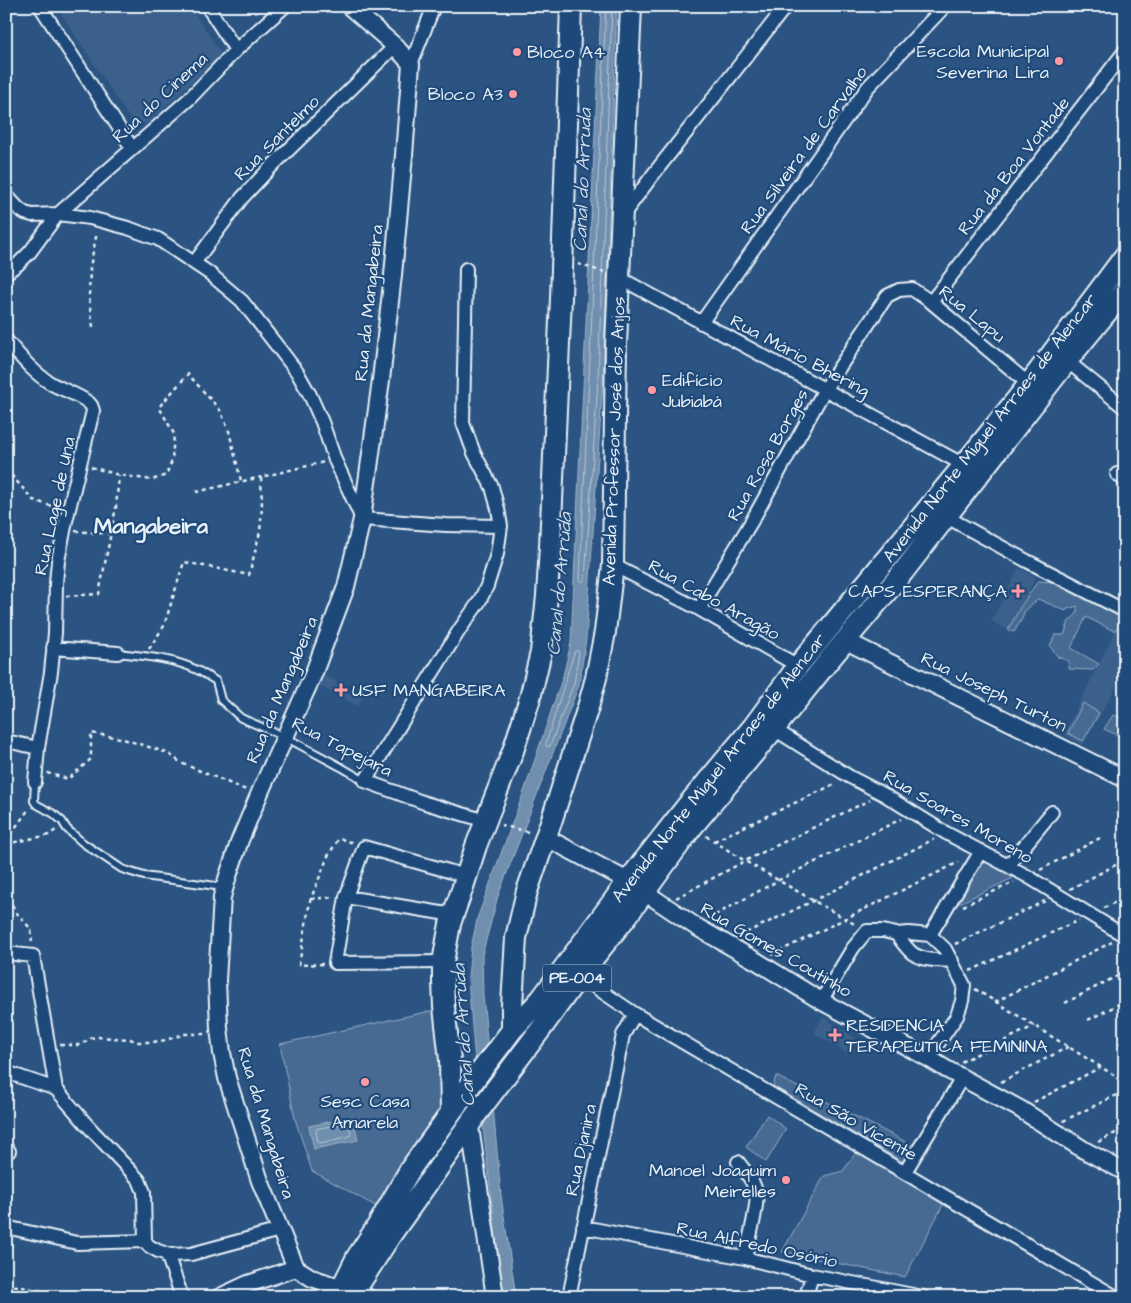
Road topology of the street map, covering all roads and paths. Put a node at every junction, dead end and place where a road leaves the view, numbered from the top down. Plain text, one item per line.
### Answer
1 (40, 6) edge
2 (207, 6) edge
3 (285, 6) edge
4 (349, 6) edge
5 (434, 6) edge
6 (571, 6) edge
7 (631, 6) edge
8 (786, 6) edge
9 (946, 6) edge
10 (395, 46) junction
11 (236, 50) junction
12 (1125, 52) edge
13 (411, 64) junction
14 (132, 148) junction
15 (6, 195) edge
16 (58, 214) junction
17 (622, 217) junction
18 (99, 220) junction
19 (1125, 256) edge
20 (194, 263) junction
21 (585, 266) dead end
22 (466, 269) dead end
23 (6, 273) edge
24 (614, 276) junction
25 (1125, 290) edge
26 (887, 296) joint
27 (930, 302) junction
28 (701, 323) junction
29 (92, 327) dead end
30 (6, 340) edge
31 (1067, 361) junction
32 (1029, 384) junction
33 (825, 389) junction
34 (1125, 408) edge
35 (335, 460) junction
36 (80, 464) junction
37 (964, 465) junction
38 (6, 469) edge
39 (119, 475) junction
40 (260, 477) junction
41 (241, 482) junction
42 (196, 492) dead end
43 (68, 512) junction
44 (945, 516) junction
45 (362, 519) junction
46 (501, 526) junction
47 (64, 530) junction
48 (110, 534) junction
49 (613, 565) junction
50 (63, 596) dead end
51 (699, 609) junction
52 (1125, 611) edge
53 (846, 641) junction
54 (53, 648) junction
55 (118, 653) joint
56 (144, 657) junction
57 (798, 666) junction
58 (774, 729) junction
59 (285, 737) junction
60 (6, 741) edge
61 (38, 748) junction
62 (1123, 775) edge
63 (36, 776) junction
64 (850, 776) junction
65 (365, 781) junction
66 (882, 794) junction
67 (258, 796) junction
68 (34, 800) junction
69 (1052, 812) dead end
70 (914, 813) junction
71 (486, 821) junction
72 (63, 823) junction
73 (692, 826) junction
74 (946, 833) junction
75 (545, 837) junction
76 (339, 838) dead end
77 (6, 840) edge
78 (714, 841) junction
79 (6, 844) edge
80 (981, 851) junction
81 (1125, 860) edge
82 (745, 861) junction
83 (1008, 866) junction
84 (466, 876) junction
85 (779, 880) junction
86 (636, 886) junction
87 (224, 887) junction
88 (6, 890) edge
89 (1057, 895) junction
90 (346, 896) junction
91 (1125, 897) edge
92 (311, 899) junction
93 (813, 901) junction
94 (663, 905) junction
95 (452, 915) junction
96 (1090, 915) junction
97 (844, 920) junction
98 (695, 926) junction
99 (867, 931) junction
100 (896, 934) junction
101 (930, 935) junction
102 (1124, 936) edge
103 (724, 943) junction
104 (945, 949) junction
105 (6, 953) edge
106 (33, 956) junction
107 (952, 961) junction
108 (443, 962) junction
109 (758, 962) junction
110 (335, 963) junction
111 (1125, 972) edge
112 (579, 976) junction
113 (962, 981) junction
114 (513, 983) junction
115 (541, 999) junction
116 (821, 1001) junction
117 (1125, 1001) edge
118 (995, 1002) junction
119 (1065, 1003) dead end
120 (635, 1014) junction
121 (1088, 1020) dead end
122 (1034, 1026) junction
123 (512, 1027) junction
124 (219, 1033) junction
125 (1125, 1041) edge
126 (1119, 1044) dead end
127 (49, 1045) junction
128 (1068, 1047) junction
129 (928, 1058) junction
130 (450, 1060) junction
131 (513, 1066) junction
132 (1102, 1068) junction
133 (946, 1069) junction
134 (6, 1072) edge
135 (962, 1078) junction
136 (1125, 1081) edge
137 (56, 1089) junction
138 (986, 1090) junction
139 (1125, 1091) edge
140 (1020, 1109) junction
141 (451, 1112) junction
142 (1049, 1128) junction
143 (1125, 1128) edge
144 (430, 1142) junction
145 (464, 1147) junction
146 (1084, 1150) junction
147 (738, 1162) dead end
148 (905, 1172) junction
149 (1125, 1172) edge
150 (6, 1227) edge
151 (583, 1227) junction
152 (280, 1230) junction
153 (145, 1241) junction
154 (167, 1254) junction
155 (744, 1258) junction
156 (296, 1268) junction
157 (812, 1275) junction
158 (6, 1284) edge
159 (350, 1294) edge
160 (918, 1296) edge
161 (110, 1297) edge
162 (182, 1297) edge
163 (220, 1297) edge
164 (494, 1297) edge
165 (569, 1297) edge
166 (806, 1297) edge
167 (1116, 1297) edge

1 - 14 street
2 - 11 street
3 - 11 street, Rua do Cinema
4 - 10 street
5 - 13 street
6 - 71 main road
7 - 17 main road, Avenida Professor José dos Anjos
8 - 17 street
9 - 28 street, Rua Silveira de Carvalho
10 - 13 street
10 - 20 street, Rua Santelmo
11 - 14 street, Rua do Cinema
12 - 27 street, Rua da Boa Vontade
13 - 45 street, Rua da Mangabeira
14 - 16 street, Rua do Cinema
15 - 16 street
16 - 18 street
16 - 23 street
17 - 24 main road, Avenida Professor José dos Anjos
18 - 20 street
18 - 29 path
19 - 32 main road, Avenida Norte Miguel Arraes de Alencar / PE-004
20 - 35 street
21 - 24 path
22 - 46 street
24 - 28 street, Rua Mário Bhering
24 - 49 main road, Avenida Professor José dos Anjos
25 - 31 main road, Avenida Norte Miguel Arraes de Alencar / PE-004
26 - 27 street, Rua Lapu
26 - 33 street, Rua Rosa Borges
27 - 32 street, Rua Lapu
28 - 33 street, Rua Mário Bhering
30 - 36 street, Rua Lage de Una
31 - 34 street
31 - 44 main road, Avenida Norte Miguel Arraes de Alencar / PE-004
32 - 37 main road, Avenida Norte Miguel Arraes de Alencar / PE-004
33 - 37 street, Rua Mário Bhering
33 - 51 street, Rua Rosa Borges
35 - 40 path
35 - 45 street
36 - 39 path
36 - 43 street, Rua Lage de Una
37 - 57 main road, Avenida Norte Miguel Arraes de Alencar / PE-004
38 - 43 path
39 - 41 path
39 - 48 path
40 - 41 path
40 - 56 path
41 - 42 path
43 - 47 street, Rua Lage de Una
44 - 52 street
44 - 53 main road, Avenida Norte Miguel Arraes de Alencar / PE-004
45 - 46 street
45 - 59 street, Rua da Mangabeira
46 - 65 street
47 - 48 path
47 - 54 street, Rua Lage de Una
48 - 50 path
49 - 51 street, Rua Cabo Aragão
49 - 75 main road, Avenida Professor José dos Anjos
51 - 57 street, Rua Cabo Aragão
53 - 58 main road, Avenida Norte Miguel Arraes de Alencar / PE-004
53 - 62 street, Rua Joseph Turton
54 - 55 street
54 - 61 street, Rua Lage de Una
55 - 56 lane, Rua Tapejara
56 - 59 lane, Rua Tapejara
57 - 86 main road, Avenida Norte Miguel Arraes de Alencar / PE-004
58 - 64 street, Rua Soares Moreno
58 - 73 main road, Avenida Norte Miguel Arraes de Alencar / PE-004
59 - 65 lane, Rua Tapejara
59 - 67 street, Rua da Mangabeira
60 - 61 street
61 - 63 street, Rua Lage de Una
63 - 67 path
63 - 68 lane
64 - 66 street, Rua Soares Moreno
64 - 78 path
65 - 71 street, Rua Tapejara
66 - 70 street, Rua Soares Moreno
66 - 82 path
67 - 87 street, Rua da Mangabeira
68 - 72 lane
68 - 77 path
69 - 83 street
70 - 74 street, Rua Soares Moreno
70 - 85 path
71 - 75 path
71 - 84 main road
72 - 79 path
72 - 87 lane
73 - 78 path
73 - 86 main road, Avenida Norte Miguel Arraes de Alencar / PE-004
74 - 80 street, Rua Soares Moreno
74 - 93 path
75 - 86 street, Rua Gomes Coutinho
75 - 114 main road, Avenida Professor José dos Anjos
76 - 92 path
78 - 82 path
80 - 83 street, Rua Soares Moreno
80 - 97 path
80 - 101 street
81 - 89 path
82 - 85 path
82 - 94 path
83 - 89 street, Rua Soares Moreno
84 - 90 street
84 - 95 main road
85 - 93 path
85 - 98 path
86 - 94 street, Rua Gomes Coutinho
86 - 112 main road, Avenida Norte Miguel Arraes de Alencar / PE-004
86 - 115 main road, Avenida Norte Miguel Arraes de Alencar / PE-004
87 - 124 street, Rua da Mangabeira
88 - 106 path
89 - 96 street, Rua Soares Moreno
89 - 104 path
90 - 92 path
90 - 95 street
90 - 110 street
91 - 96 path
92 - 110 path
93 - 97 path
93 - 103 path
94 - 98 street, Rua Gomes Coutinho
95 - 108 main road
96 - 102 street, Rua Soares Moreno
96 - 113 path
97 - 99 path
97 - 109 path
98 - 103 street, Rua Gomes Coutinho
99 - 100 street
99 - 116 street
100 - 101 street
100 - 107 street
101 - 104 street
102 - 118 path
103 - 109 street, Rua Gomes Coutinho
104 - 107 street
105 - 106 street
106 - 127 street
107 - 113 street
108 - 110 street
108 - 130 main road
109 - 116 street, Rua Gomes Coutinho
111 - 119 path
112 - 120 street, Rua São Vicente
112 - 131 main road, Avenida Norte Miguel Arraes de Alencar / PE-004
113 - 118 path
113 - 129 street
114 - 115 main road
114 - 123 main road, Avenida Professor José dos Anjos
115 - 123 main road, Avenida Norte Miguel Arraes de Alencar / PE-004
116 - 129 street, Rua Gomes Coutinho
117 - 121 path
118 - 122 path
120 - 148 street, Rua São Vicente
120 - 151 street, Rua Djanira
122 - 128 path
122 - 133 path
123 - 130 main road
123 - 131 street, Avenida Professor José dos Anjos
123 - 141 main road, Avenida Norte Miguel Arraes de Alencar / PE-004
124 - 127 path
124 - 152 street, Rua da Mangabeira
125 - 126 path
127 - 137 street
128 - 132 path
128 - 138 path
129 - 133 street, Rua Gomes Coutinho
130 - 141 main road
131 - 145 main road, Avenida Norte Miguel Arraes de Alencar / PE-004
132 - 136 path
132 - 140 path
133 - 135 street, Rua Gomes Coutinho
134 - 137 street
135 - 138 street, Rua Gomes Coutinho
135 - 148 street
137 - 153 street
138 - 140 street, Rua Gomes Coutinho
139 - 142 path
140 - 142 street, Rua Gomes Coutinho
141 - 144 main road, Avenida Norte Miguel Arraes de Alencar / PE-004
142 - 146 street, Rua Gomes Coutinho
143 - 146 path
144 - 145 street
144 - 159 main road, Avenida Norte Miguel Arraes de Alencar / PE-004
145 - 159 main road, Avenida Norte Miguel Arraes de Alencar / PE-004
145 - 164 street
146 - 149 street, Rua Gomes Coutinho
147 - 155 street
148 - 167 street, Rua São Vicente
150 - 153 street
151 - 155 street, Rua Alfredo Osório
151 - 165 street, Rua Djanira
152 - 154 street
152 - 156 street, Rua da Mangabeira
153 - 154 street
154 - 162 street
155 - 157 street, Rua Alfredo Osório
156 - 159 street
156 - 163 street
157 - 160 street, Rua Alfredo Osório
157 - 166 street
158 - 161 path

